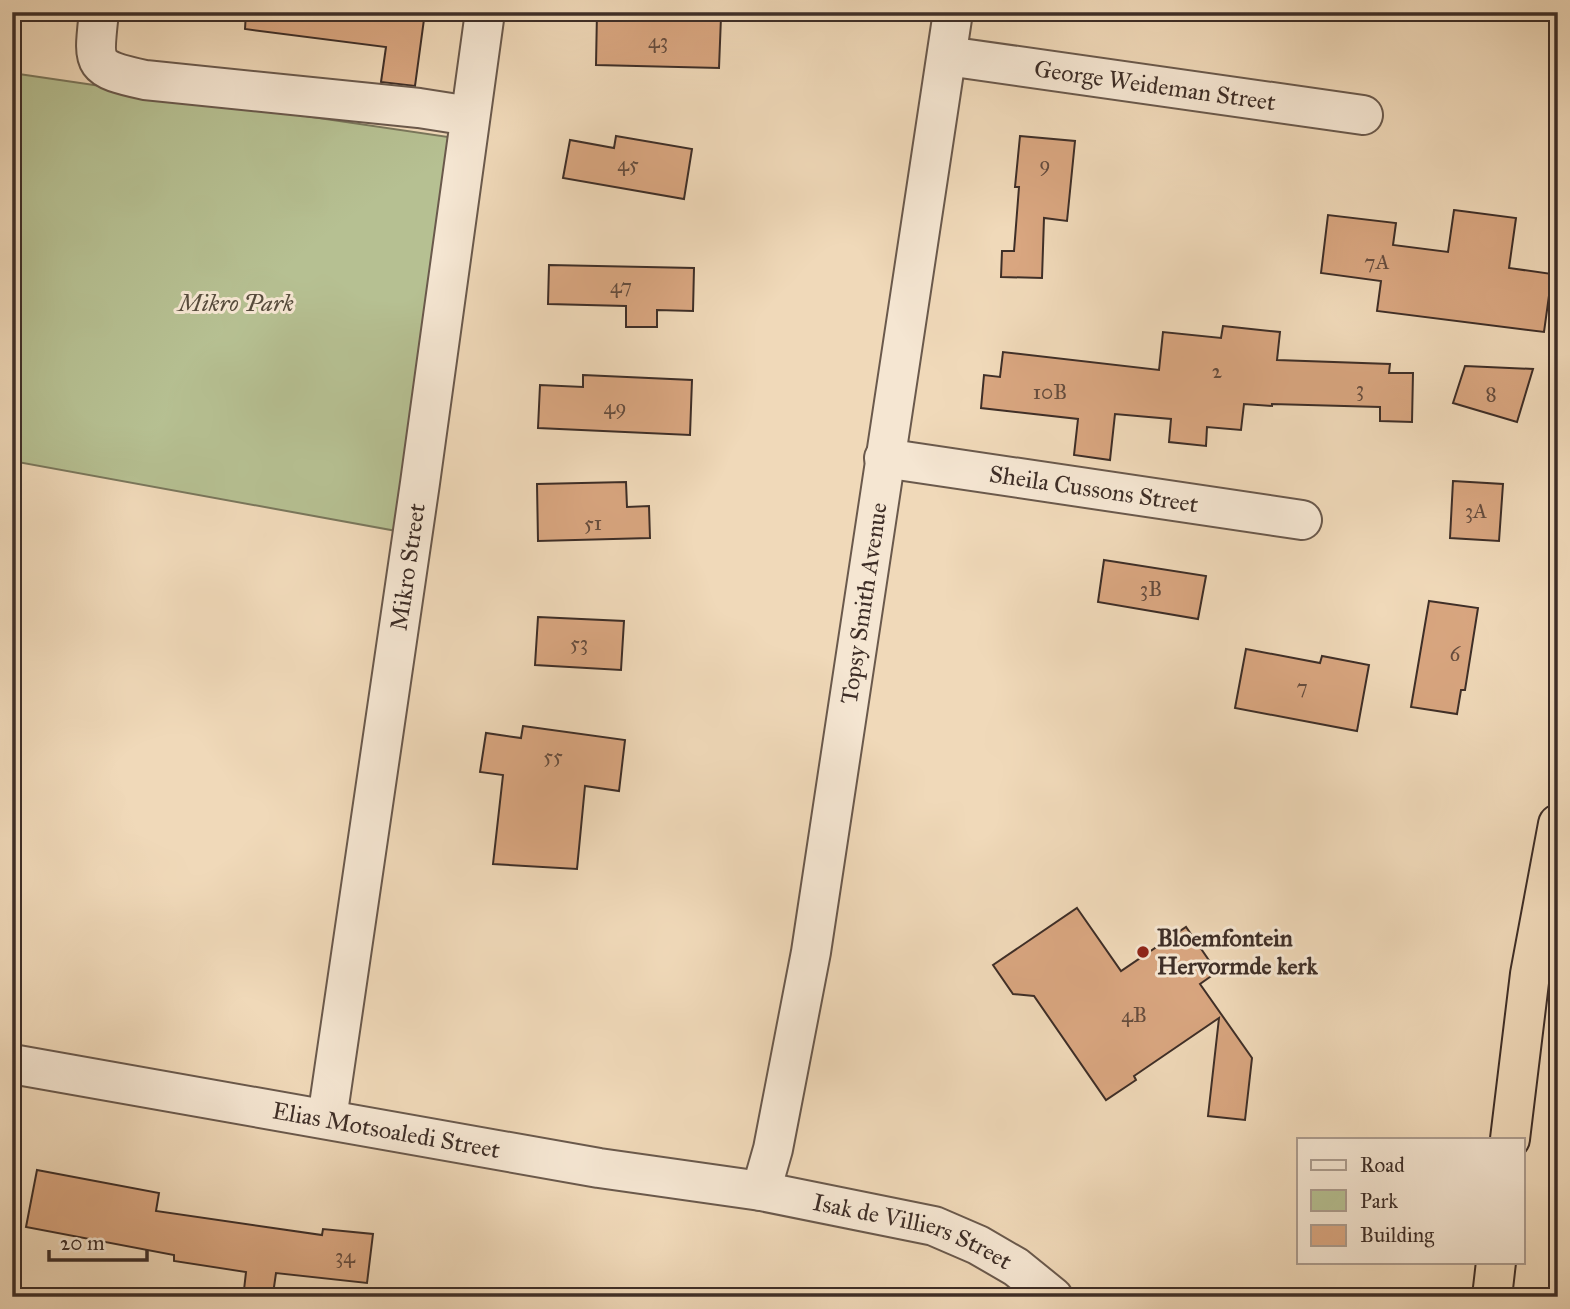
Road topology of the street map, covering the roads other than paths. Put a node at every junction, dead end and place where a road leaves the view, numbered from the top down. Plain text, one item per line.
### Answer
1 (99, 12) edge
2 (485, 12) edge
3 (953, 12) edge
4 (947, 56) junction
5 (1363, 115) dead end
6 (470, 116) junction
7 (884, 458) junction
8 (1302, 520) dead end
9 (1558, 824) edge
10 (12, 1064) edge
11 (327, 1119) junction
12 (1510, 1138) edge
13 (761, 1191) junction
14 (1496, 1264) edge
15 (1053, 1297) edge
16 (1492, 1297) edge

1 - 6 street
2 - 6 street, Mikro Street
3 - 4 street, Topsy Smith Avenue
4 - 5 street, George Weideman Street
4 - 7 street, Topsy Smith Avenue
6 - 11 street, Mikro Street
7 - 8 street, Sheila Cussons Street
7 - 13 street, Topsy Smith Avenue
9 - 12 highway
10 - 11 street, Elias Motsoaledi Street
11 - 13 street, Elias Motsoaledi Street
13 - 15 street, Isak de Villiers Street
14 - 16 highway

